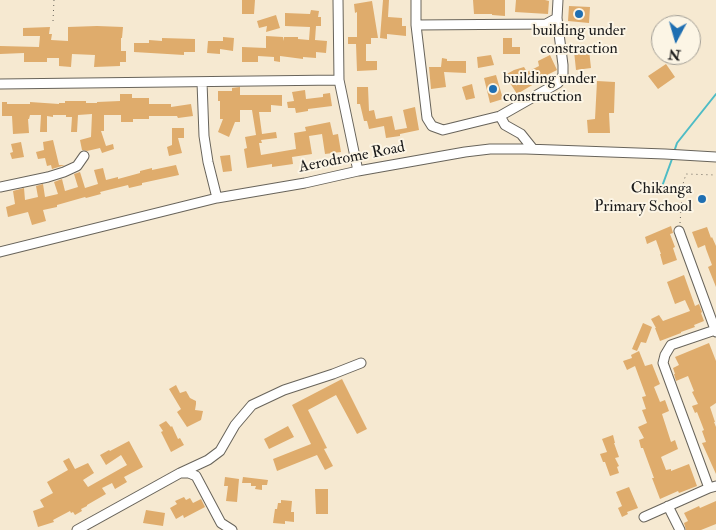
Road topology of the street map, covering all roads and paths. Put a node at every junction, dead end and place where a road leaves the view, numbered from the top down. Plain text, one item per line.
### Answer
1 (54, 0) edge
2 (338, 0) edge
3 (416, 0) edge
4 (558, 0) edge
5 (557, 18) junction
6 (53, 21) dead end
7 (416, 25) junction
8 (340, 80) junction
9 (202, 82) junction
10 (0, 84) edge
11 (500, 116) junction
12 (533, 149) junction
13 (84, 156) dead end
14 (716, 157) edge
15 (358, 171) junction
16 (716, 174) edge
17 (0, 187) edge
18 (217, 198) junction
19 (679, 231) joint
20 (0, 252) edge
21 (716, 331) edge
22 (361, 363) dead end
23 (180, 473) junction
24 (712, 487) edge
25 (668, 506) junction
26 (644, 517) dead end
27 (77, 530) edge
28 (232, 530) edge
29 (680, 530) edge

1 - 6 path
2 - 8 street
3 - 7 street
4 - 5 street
5 - 7 street
5 - 11 street
7 - 11 street
8 - 9 street
8 - 15 street
9 - 10 street
9 - 18 street
11 - 12 street
12 - 14 street, Aerodrome Road
12 - 15 street, Aerodrome Road
13 - 17 street
15 - 18 street, Aerodrome Road
16 - 19 path
18 - 20 street, Aerodrome Road
19 - 21 street
21 - 24 street
22 - 23 street
23 - 27 street
23 - 28 street
24 - 25 street
25 - 26 street
25 - 29 street

